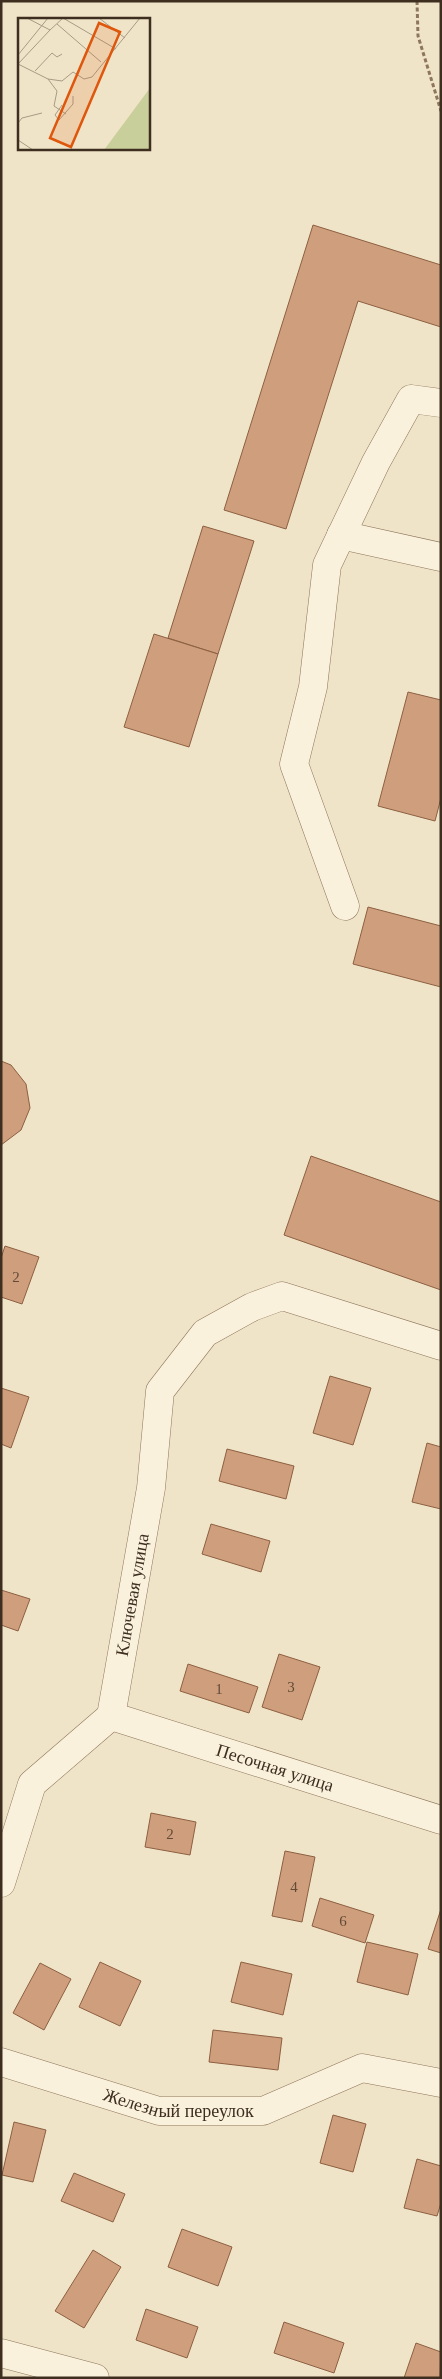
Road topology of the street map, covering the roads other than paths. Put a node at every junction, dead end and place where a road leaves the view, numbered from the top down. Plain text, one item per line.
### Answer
1 (441, 403) edge
2 (341, 534) junction
3 (441, 557) edge
4 (345, 906) dead end
5 (441, 1346) edge
6 (110, 1716) junction
7 (441, 1820) edge
8 (1, 1883) edge
9 (1, 2062) edge
10 (441, 2083) edge
11 (1, 2353) edge
12 (95, 2378) edge

1 - 2 street
2 - 3 street
2 - 4 street
5 - 6 street, Ключевая улица
6 - 7 street, Песочная улица
6 - 8 street
9 - 10 street, Железный переулок
11 - 12 street

